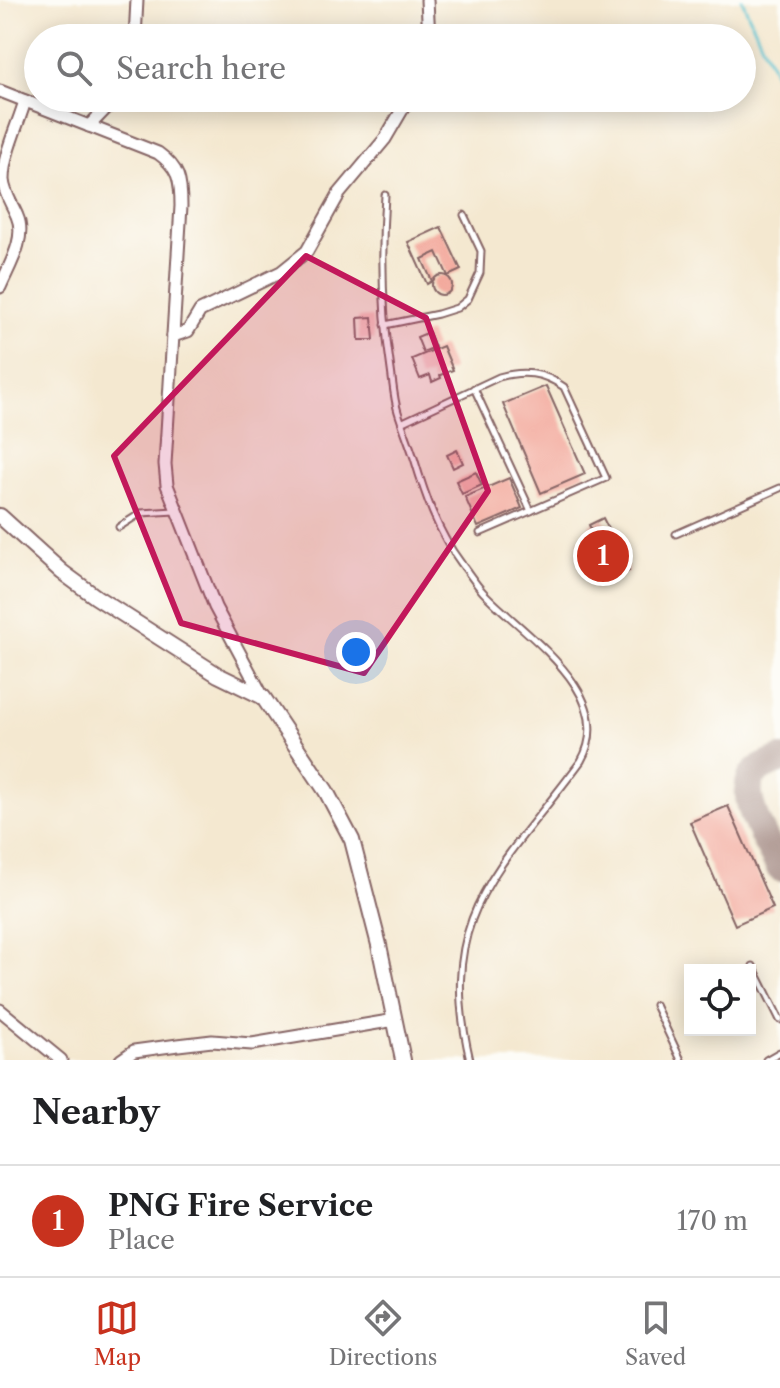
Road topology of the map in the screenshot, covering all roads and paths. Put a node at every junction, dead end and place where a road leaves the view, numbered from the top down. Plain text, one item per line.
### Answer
1 (137, 0) edge
2 (427, 0) edge
3 (136, 24) edge
4 (428, 24) edge
5 (0, 91) edge
6 (24, 101) edge
7 (24, 104) edge
8 (53, 112) edge
9 (102, 112) edge
10 (401, 112) edge
11 (89, 126) junction
12 (2, 169) edge
13 (385, 195) dead end
14 (464, 215) dead end
15 (0, 287) edge
16 (385, 325) junction
17 (173, 336) junction
18 (474, 388) junction
19 (403, 422) junction
20 (780, 488) edge
21 (176, 511) junction
22 (531, 511) junction
23 (0, 516) edge
24 (119, 527) dead end
25 (480, 533) dead end
26 (676, 534) dead end
27 (263, 697) junction
28 (756, 972) edge
29 (655, 1005) dead end
30 (0, 1010) edge
31 (395, 1020) junction
32 (780, 1020) edge
33 (780, 1052) edge
34 (61, 1060) edge
35 (121, 1060) edge
36 (403, 1060) edge
37 (470, 1060) edge
38 (681, 1060) edge
39 (766, 1060) edge

1 - 3 street
2 - 4 street
5 - 6 street
7 - 12 street
8 - 11 street
9 - 11 street
10 - 17 street
11 - 17 street
12 - 15 street
13 - 16 lane
14 - 16 lane
16 - 19 lane
17 - 21 street
18 - 19 lane
18 - 22 lane
18 - 22 lane
19 - 37 lane
20 - 26 lane
21 - 24 lane
21 - 27 street
22 - 25 lane
23 - 27 street
27 - 31 street
28 - 32 lane
29 - 38 lane
30 - 34 street
31 - 35 street
31 - 36 street
33 - 39 lane

